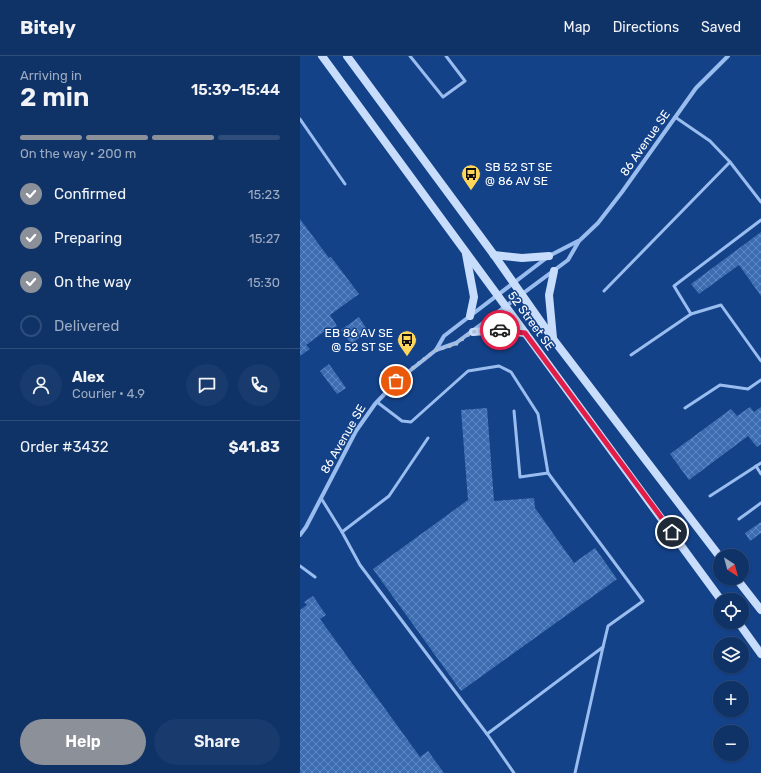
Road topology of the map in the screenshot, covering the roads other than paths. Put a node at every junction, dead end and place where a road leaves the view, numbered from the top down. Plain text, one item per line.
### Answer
1 (322, 56) edge
2 (347, 56) edge
3 (410, 56) edge
4 (446, 56) edge
5 (728, 56) edge
6 (675, 117) junction
7 (300, 119) edge
8 (730, 162) junction
9 (345, 184) dead end
10 (761, 202) edge
11 (761, 220) edge
12 (579, 241) junction
13 (466, 251) junction
14 (494, 255) junction
15 (549, 256) junction
16 (554, 272) junction
17 (513, 284) junction
18 (604, 292) dead end
19 (498, 295) junction
20 (522, 295) junction
21 (506, 306) junction
22 (691, 314) junction
23 (470, 316) junction
24 (472, 332) junction
25 (525, 333) junction
26 (553, 339) junction
27 (436, 350) junction
28 (631, 355) dead end
29 (761, 361) edge
30 (761, 380) edge
31 (377, 402) junction
32 (685, 408) dead end
33 (514, 411) dead end
34 (428, 438) dead end
35 (761, 463) edge
36 (756, 466) junction
37 (548, 473) junction
38 (761, 474) edge
39 (710, 496) dead end
40 (321, 498) junction
41 (761, 503) edge
42 (738, 520) dead end
43 (342, 532) junction
44 (300, 535) edge
45 (714, 549) edge
46 (300, 566) edge
47 (315, 576) dead end
48 (741, 585) edge
49 (717, 593) edge
50 (761, 610) edge
51 (743, 629) edge
52 (603, 647) junction
53 (760, 652) edge
54 (487, 734) junction
55 (514, 773) edge
56 (575, 773) edge

1 - 13 main road, 52 Street SE
2 - 14 main road, 52 Street SE
3 - 4 lane
5 - 6 street, 86 Avenue SE
6 - 8 lane
6 - 12 street, 86 Avenue SE
7 - 9 lane
8 - 10 lane
8 - 18 lane
11 - 22 lane
12 - 15 street, 86 Avenue SE
12 - 16 street, 86 Avenue SE
13 - 19 main road, 52 Street SE
13 - 23 main road
14 - 15 main road
14 - 17 main road, 52 Street SE
15 - 17 street, 86 Avenue SE
16 - 20 street, 86 Avenue SE
16 - 26 main road
17 - 19 street, 86 Avenue SE
17 - 20 main road, 52 Street SE
19 - 21 main road, 52 Street SE
19 - 23 street, 86 Avenue SE
20 - 21 street, 86 Avenue SE
20 - 26 main road, 52 Street SE
21 - 24 street, 86 Avenue SE
21 - 25 main road, 52 Street SE
22 - 28 lane
22 - 29 lane
23 - 27 street, 86 Avenue SE
24 - 25 main road
24 - 27 street, 86 Avenue SE
25 - 49 main road, 52 Street SE
26 - 45 main road, 52 Street SE
27 - 31 street, 86 Avenue SE
30 - 32 lane
31 - 37 lane
31 - 40 street, 86 Avenue SE
33 - 37 lane
34 - 43 lane
35 - 36 lane
36 - 38 lane
36 - 39 lane
37 - 52 lane
40 - 43 lane
40 - 44 street, 86 Avenue SE
41 - 42 lane
43 - 54 lane
46 - 47 lane
48 - 50 main road
51 - 53 main road
52 - 54 lane
52 - 56 lane
54 - 55 lane

